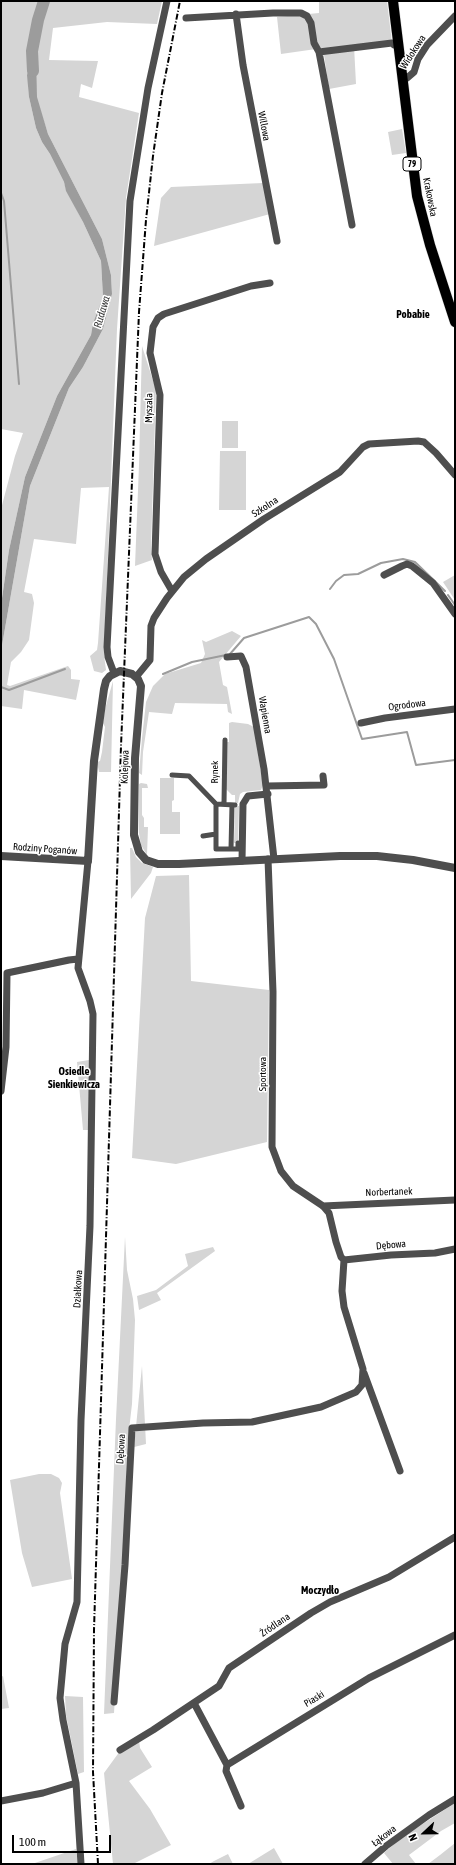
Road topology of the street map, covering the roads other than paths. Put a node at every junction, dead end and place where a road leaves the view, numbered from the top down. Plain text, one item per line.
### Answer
1 (167, 1) edge
2 (393, 1) edge
3 (236, 14) junction
4 (455, 16) edge
5 (186, 18) dead end
6 (398, 44) junction
7 (319, 52) junction
8 (403, 79) junction
9 (352, 225) dead end
10 (277, 241) dead end
11 (270, 283) dead end
12 (455, 322) edge
13 (455, 476) edge
14 (384, 575) dead end
15 (172, 592) junction
16 (455, 614) edge
17 (227, 657) dead end
18 (114, 673) junction
19 (136, 677) junction
20 (455, 709) edge
21 (361, 723) dead end
22 (225, 740) dead end
23 (172, 775) dead end
24 (323, 776) dead end
25 (267, 786) junction
26 (268, 794) junction
27 (216, 804) junction
28 (224, 804) junction
29 (216, 834) junction
30 (203, 836) dead end
31 (238, 843) dead end
32 (231, 849) junction
33 (1, 856) edge
34 (271, 859) junction
35 (88, 861) junction
36 (242, 861) junction
37 (455, 868) edge
38 (78, 959) junction
39 (1, 1091) edge
40 (455, 1200) edge
41 (323, 1206) junction
42 (455, 1248) edge
43 (344, 1260) junction
44 (363, 1369) junction
45 (362, 1385) junction
46 (373, 1394) junction
47 (400, 1471) dead end
48 (455, 1537) edge
49 (455, 1635) edge
50 (114, 1702) dead end
51 (194, 1703) junction
52 (120, 1750) dead end
53 (227, 1764) junction
54 (76, 1782) junction
55 (455, 1799) edge
56 (1, 1801) edge
57 (241, 1806) dead end
58 (81, 1864) edge
59 (366, 1864) edge

1 - 18 street
2 - 6 main road, Krakowska / 79
3 - 5 street
3 - 7 street
3 - 10 street, Willowa
4 - 8 street, Widokowa
6 - 7 street
6 - 8 main road, Krakowska / 79
7 - 9 street
8 - 12 main road, Krakowska / 79
11 - 15 street, Myszala
13 - 15 street, Szkolna
14 - 16 street
15 - 19 street, Szkolna
17 - 25 street, Wapienna
18 - 19 street
18 - 35 street
19 - 36 street, Kolejowa
20 - 21 street, Ogrodowa
22 - 28 street, Rynek
23 - 27 street
24 - 25 street
25 - 26 street, Wapienna
26 - 34 street, Wapienna
26 - 36 street
27 - 28 street
27 - 29 street
28 - 32 street
29 - 30 street
29 - 32 street
31 - 32 street
33 - 35 street, Rodziny Poganów
34 - 36 street, Kolejowa
34 - 37 street, Kolejowa
34 - 41 street, Sportowa
35 - 38 street
38 - 39 street
38 - 54 street, Działkowa
40 - 41 street, Norbertanek
41 - 43 street
42 - 43 street, Dębowa
43 - 44 street
44 - 45 street
44 - 46 street
45 - 46 street
45 - 50 street, Dębowa
46 - 47 street
48 - 51 street, Źródlana
49 - 53 street, Piaski
51 - 52 street, Źródlana
51 - 53 street
53 - 57 street
54 - 56 street
54 - 58 street, Działkowa
55 - 59 street, Łąkowa

